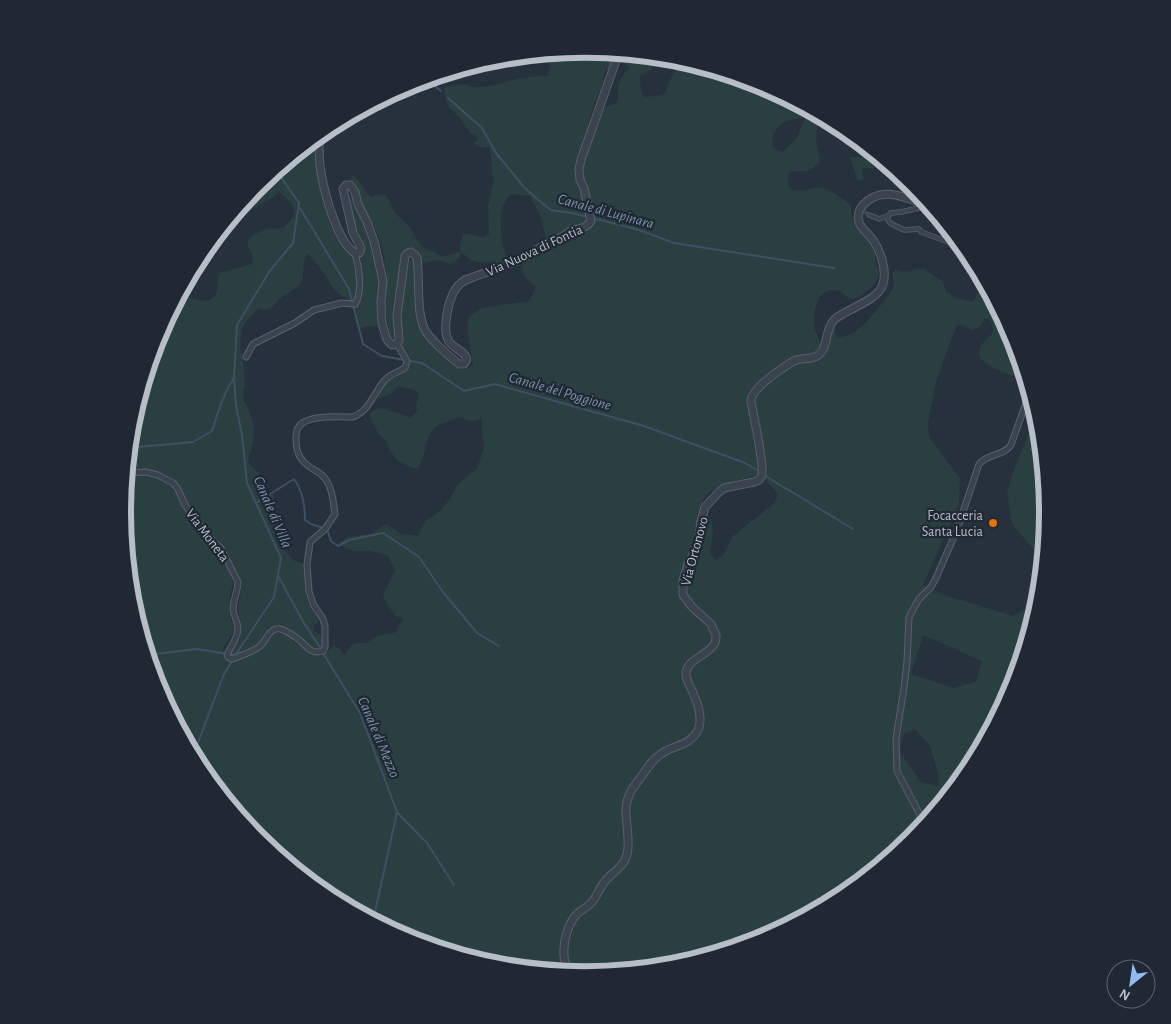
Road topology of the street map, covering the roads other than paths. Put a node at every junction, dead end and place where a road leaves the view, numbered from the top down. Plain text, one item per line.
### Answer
1 (617, 58) edge
2 (319, 144) edge
3 (909, 199) junction
4 (917, 202) edge
5 (922, 207) edge
6 (922, 207) edge
7 (870, 215) tunnel mouth
8 (888, 216) junction
9 (952, 243) edge
10 (355, 254) junction
11 (397, 344) junction
12 (246, 356) dead end
13 (1027, 403) edge
14 (133, 473) edge
15 (920, 819) edge
16 (565, 966) edge

1 - 11 street, Via Nuova di Fontia
2 - 10 street
3 - 4 street, Via Ortonovo
3 - 5 street
3 - 16 street, Via Ortonovo
6 - 8 street
7 - 8 street
8 - 9 street
10 - 11 street
10 - 12 street
11 - 14 street, Via Moneta
13 - 15 street

